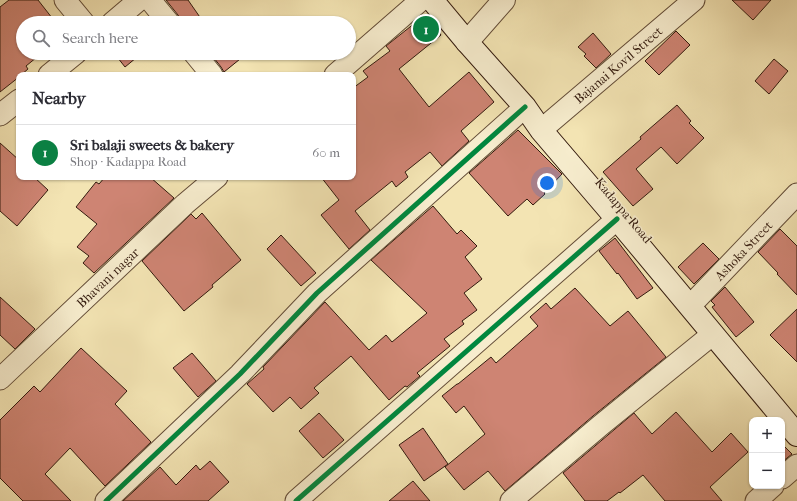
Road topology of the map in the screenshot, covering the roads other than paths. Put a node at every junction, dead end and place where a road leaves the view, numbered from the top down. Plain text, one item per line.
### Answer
1 (65, 0) edge
2 (139, 0) edge
3 (150, 0) edge
4 (421, 0) edge
5 (432, 0) edge
6 (504, 0) edge
7 (694, 0) edge
8 (78, 16) edge
9 (120, 16) edge
10 (163, 16) edge
11 (467, 42) junction
12 (356, 57) edge
13 (67, 60) edge
14 (200, 60) edge
15 (352, 60) edge
16 (53, 72) edge
17 (210, 72) edge
18 (338, 72) edge
19 (16, 102) edge
20 (526, 107) junction
21 (0, 115) edge
22 (542, 130) junction
23 (213, 180) edge
24 (797, 194) edge
25 (617, 219) junction
26 (690, 306) junction
27 (713, 334) junction
28 (0, 379) edge
29 (797, 435) edge
30 (797, 464) edge
31 (785, 475) edge
32 (770, 489) edge
33 (106, 501) edge
34 (296, 501) edge
35 (511, 501) edge
36 (756, 501) edge

1 - 8 street
2 - 9 street
3 - 10 street
4 - 12 street
5 - 11 main road, Kadappa Road
6 - 11 main road
7 - 22 street, Bajanai Kovil Street
11 - 20 main road, Kadappa Road
13 - 16 street
14 - 17 street
15 - 18 street
19 - 21 street
20 - 22 main road, Kadappa Road
20 - 33 street
22 - 25 main road, Kadappa Road
23 - 28 street, Bhavani nagar
24 - 26 street, Ashoka Street
25 - 26 main road, Kadappa Road
25 - 34 street
26 - 27 main road, Kadappa Road
27 - 29 main road, Kadappa Road
27 - 35 street
30 - 31 street
32 - 36 street

